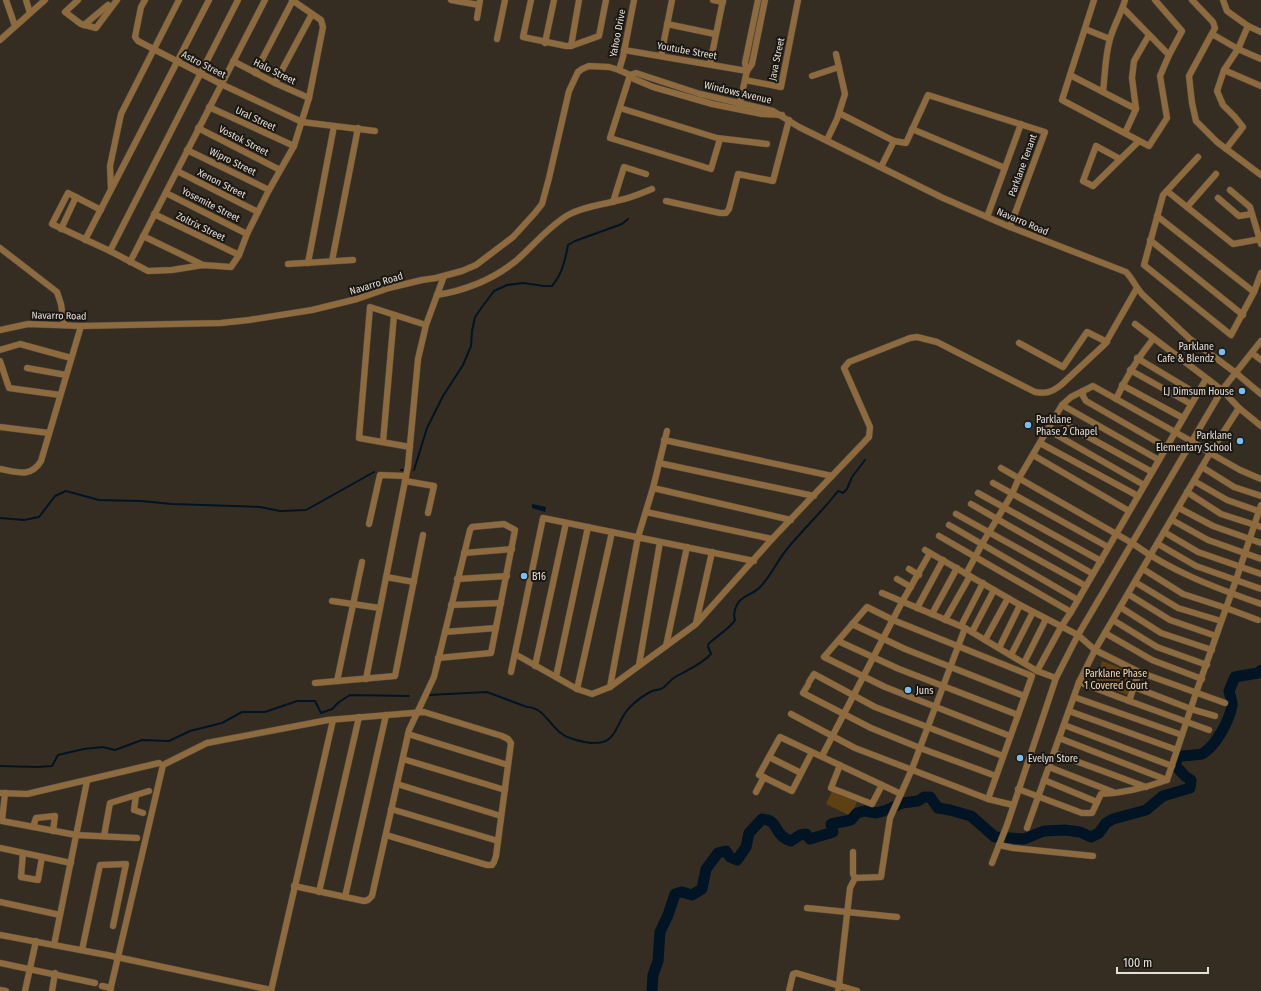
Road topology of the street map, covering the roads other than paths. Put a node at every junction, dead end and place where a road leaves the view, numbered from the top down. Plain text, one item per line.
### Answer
1 (6, 0) edge
2 (26, 0) edge
3 (45, 0) edge
4 (78, 0) edge
5 (117, 0) edge
6 (145, 0) edge
7 (179, 0) edge
8 (209, 0) edge
9 (238, 0) edge
10 (265, 0) edge
11 (292, 0) edge
12 (451, 0) edge
13 (505, 0) edge
14 (531, 0) edge
15 (554, 0) edge
16 (579, 0) edge
17 (606, 0) edge
18 (634, 0) edge
19 (672, 0) edge
20 (713, 0) edge
21 (758, 0) edge
22 (765, 0) edge
23 (798, 0) edge
24 (1094, 0) edge
25 (1125, 0) edge
26 (1154, 0) edge
27 (1192, 0) edge
28 (1223, 0) edge
29 (723, 1) edge
30 (480, 3) edge
31 (108, 4) edge
32 (1123, 8) junction
33 (30, 13) junction
34 (312, 14) junction
35 (476, 18) dead end
36 (667, 24) junction
37 (84, 25) junction
38 (15, 26) junction
39 (1248, 26) junction
40 (1085, 29) junction
41 (1261, 32) edge
42 (715, 34) junction
43 (1212, 34) junction
44 (1149, 35) junction
45 (497, 39) dead end
46 (1110, 39) junction
47 (0, 40) edge
48 (545, 43) junction
49 (571, 46) junction
50 (154, 49) junction
51 (1238, 49) junction
52 (624, 50) junction
53 (836, 54) dead end
54 (1169, 55) junction
55 (661, 56) junction
56 (1261, 59) edge
57 (233, 61) junction
58 (177, 62) junction
59 (710, 64) junction
60 (839, 67) junction
61 (619, 70) junction
62 (1224, 70) junction
63 (747, 71) junction
64 (200, 73) junction
65 (255, 73) junction
66 (630, 75) junction
67 (1070, 75) junction
68 (812, 76) dead end
69 (745, 80) junction
70 (275, 83) junction
71 (221, 84) junction
72 (1261, 86) edge
73 (1103, 92) junction
74 (309, 98) junction
75 (209, 107) junction
76 (739, 107) junction
77 (620, 108) junction
78 (1136, 109) junction
79 (839, 113) junction
80 (782, 115) joint
81 (789, 120) junction
82 (302, 122) junction
83 (1021, 124) junction
84 (334, 126) junction
85 (198, 128) junction
86 (358, 128) junction
87 (912, 129) junction
88 (375, 130) dead end
89 (1125, 133) junction
90 (720, 139) junction
91 (827, 140) junction
92 (1139, 140) junction
93 (894, 141) junction
94 (767, 144) dead end
95 (294, 146) junction
96 (1226, 149) junction
97 (187, 150) junction
98 (1198, 157) dead end
99 (1120, 159) junction
100 (881, 167) junction
101 (1005, 168) junction
102 (280, 170) junction
103 (177, 171) junction
104 (646, 174) dead end
105 (1216, 174) dead end
106 (1261, 175) edge
107 (652, 189) dead end
108 (269, 190) junction
109 (1230, 190) dead end
110 (111, 191) junction
111 (1167, 191) junction
112 (166, 193) junction
113 (76, 197) junction
114 (1218, 198) dead end
115 (666, 201) dead end
116 (613, 202) junction
117 (1187, 208) junction
118 (101, 210) junction
119 (258, 212) junction
120 (154, 214) junction
121 (1252, 214) junction
122 (1157, 216) junction
123 (987, 217) junction
124 (1010, 228) junction
125 (61, 229) junction
126 (247, 234) junction
127 (144, 236) junction
128 (85, 240) junction
129 (1150, 240) junction
130 (1260, 241) edge
131 (0, 248) edge
132 (110, 251) junction
133 (238, 255) junction
134 (353, 260) dead end
135 (332, 261) junction
136 (130, 262) junction
137 (308, 263) junction
138 (203, 264) junction
139 (288, 264) dead end
140 (1261, 274) edge
141 (444, 276) junction
142 (1137, 288) junction
143 (1254, 292) junction
144 (437, 294) junction
145 (394, 315) junction
146 (1243, 315) junction
147 (1135, 324) dead end
148 (64, 325) junction
149 (426, 325) junction
150 (82, 326) junction
151 (0, 330) edge
152 (1153, 339) junction
153 (1261, 341) edge
154 (1107, 342) junction
155 (1019, 343) dead end
156 (0, 350) edge
157 (1252, 353) junction
158 (71, 358) junction
159 (1137, 358) junction
160 (1261, 360) edge
161 (0, 361) edge
162 (27, 368) dead end
163 (1130, 370) junction
164 (1236, 373) junction
165 (66, 375) junction
166 (1206, 379) junction
167 (1122, 385) junction
168 (1222, 390) junction
169 (1082, 391) junction
170 (1197, 394) junction
171 (1261, 394) edge
172 (60, 395) junction
173 (1116, 399) junction
174 (1191, 404) junction
175 (1062, 405) junction
176 (1239, 408) junction
177 (1054, 418) junction
178 (1183, 418) junction
179 (1261, 426) edge
180 (0, 427) edge
181 (1048, 430) junction
182 (667, 431) dead end
183 (49, 433) junction
184 (1175, 433) junction
185 (664, 440) junction
186 (1191, 441) junction
187 (383, 442) junction
188 (1040, 443) junction
189 (410, 447) junction
190 (1166, 447) junction
191 (1210, 453) junction
192 (1033, 455) junction
193 (1159, 460) junction
194 (659, 462) junction
195 (1202, 467) junction
196 (1001, 468) dead end
197 (0, 469) edge
198 (1152, 472) junction
199 (832, 476) junction
200 (406, 478) junction
201 (1019, 478) junction
202 (1261, 479) edge
203 (1194, 481) junction
204 (993, 483) dead end
205 (1144, 485) junction
206 (653, 488) junction
207 (1187, 492) junction
208 (978, 493) dead end
209 (1012, 494) junction
210 (814, 496) junction
211 (1138, 496) junction
212 (1261, 496) edge
213 (971, 504) dead end
214 (1004, 506) junction
215 (1179, 508) junction
216 (1260, 509) edge
217 (1129, 511) junction
218 (646, 512) junction
219 (428, 513) dead end
220 (956, 514) dead end
221 (997, 519) junction
222 (791, 520) junction
223 (1172, 520) junction
224 (566, 523) junction
225 (369, 524) dead end
226 (949, 525) dead end
227 (1254, 525) junction
228 (588, 527) junction
229 (1261, 527) edge
230 (990, 531) junction
231 (612, 532) junction
232 (1164, 532) junction
233 (1116, 534) junction
234 (423, 535) dead end
235 (939, 536) dead end
236 (638, 537) junction
237 (772, 539) junction
238 (1250, 539) junction
239 (660, 542) junction
240 (1132, 543) junction
241 (1261, 543) edge
242 (982, 544) junction
243 (1158, 544) junction
244 (687, 547) junction
245 (1108, 547) junction
246 (512, 549) junction
247 (712, 552) junction
248 (464, 553) junction
249 (1245, 553) junction
250 (1150, 556) junction
251 (976, 557) junction
252 (1261, 559) edge
253 (754, 560) junction
254 (943, 560) junction
255 (1100, 561) junction
256 (362, 562) dead end
257 (1240, 566) junction
258 (957, 568) junction
259 (909, 569) dead end
260 (1143, 569) junction
261 (1093, 574) junction
262 (1261, 574) edge
263 (918, 575) junction
264 (968, 575) junction
265 (507, 576) junction
266 (386, 577) junction
267 (458, 579) junction
268 (897, 579) dead end
269 (1236, 580) junction
270 (414, 582) junction
271 (1135, 582) junction
272 (983, 583) junction
273 (1086, 586) junction
274 (911, 587) junction
275 (1261, 589) edge
276 (994, 590) junction
277 (882, 593) dead end
278 (1128, 594) junction
279 (1231, 594) junction
280 (1008, 598) junction
281 (1078, 600) junction
282 (332, 601) dead end
283 (902, 602) junction
284 (501, 603) junction
285 (353, 604) junction
286 (1261, 604) edge
287 (1020, 605) junction
288 (451, 606) junction
289 (1120, 607) junction
290 (380, 608) junction
291 (917, 608) junction
292 (1226, 608) junction
293 (1033, 612) junction
294 (1071, 612) junction
295 (932, 614) junction
296 (1046, 619) junction
297 (893, 620) junction
298 (945, 620) junction
299 (1113, 620) junction
300 (1258, 620) dead end
301 (1221, 621) junction
302 (696, 624) junction
303 (852, 624) junction
304 (963, 627) junction
305 (1061, 627) junction
306 (496, 628) junction
307 (445, 632) junction
308 (972, 632) junction
309 (1105, 633) junction
310 (1078, 635) junction
311 (1216, 636) junction
312 (884, 638) junction
313 (838, 640) junction
314 (985, 640) junction
315 (666, 646) junction
316 (958, 646) junction
317 (999, 648) junction
318 (1095, 650) junction
319 (1212, 650) junction
320 (515, 654) junction
321 (1010, 655) junction
322 (438, 658) junction
323 (874, 658) junction
324 (1024, 663) junction
325 (1207, 664) junction
326 (640, 665) junction
327 (536, 666) junction
328 (950, 666) junction
329 (1037, 671) junction
330 (511, 672) dead end
331 (1139, 672) junction
332 (556, 677) junction
333 (864, 677) junction
334 (1056, 678) junction
335 (366, 679) junction
336 (1202, 679) junction
337 (337, 681) junction
338 (1079, 682) junction
339 (315, 683) dead end
340 (943, 686) junction
341 (610, 687) junction
342 (1134, 688) junction
343 (577, 689) junction
344 (1196, 692) junction
345 (854, 696) junction
346 (1024, 696) junction
347 (1074, 697) junction
348 (1129, 701) junction
349 (1225, 703) dead end
350 (935, 706) junction
351 (1191, 709) junction
352 (1069, 711) junction
353 (418, 713) junction
354 (792, 714) dead end
355 (1018, 714) junction
356 (386, 715) junction
357 (844, 715) junction
358 (1215, 716) dead end
359 (359, 717) junction
360 (332, 720) junction
361 (1187, 722) junction
362 (1064, 725) junction
363 (928, 727) junction
364 (1209, 730) dead end
365 (408, 734) junction
366 (1182, 735) junction
367 (833, 736) junction
368 (1010, 736) junction
369 (1059, 738) junction
370 (920, 748) junction
371 (1177, 750) junction
372 (812, 752) junction
373 (1054, 753) junction
374 (822, 756) junction
375 (1003, 756) junction
376 (769, 757) junction
377 (403, 759) junction
378 (159, 763) dead end
379 (840, 764) junction
380 (508, 765) junction
381 (1172, 766) junction
382 (1049, 767) junction
383 (912, 769) junction
384 (801, 773) junction
385 (996, 776) junction
386 (764, 777) junction
387 (1044, 780) junction
388 (1167, 780) junction
389 (87, 781) junction
390 (1134, 782) junction
391 (397, 784) junction
392 (882, 785) junction
393 (1148, 787) junction
394 (1018, 789) junction
395 (504, 790) junction
396 (1133, 790) junction
397 (149, 791) dead end
398 (756, 792) dead end
399 (2, 793) edge
400 (1117, 793) junction
401 (901, 794) junction
402 (136, 795) junction
403 (1038, 796) junction
404 (988, 799) junction
405 (1097, 802) junction
406 (1013, 805) junction
407 (392, 809) junction
408 (143, 813) dead end
409 (501, 816) junction
410 (34, 827) junction
411 (1027, 828) dead end
412 (53, 831) junction
413 (76, 835) junction
414 (386, 835) junction
415 (104, 836) junction
416 (137, 838) dead end
417 (498, 841) junction
418 (999, 845) junction
419 (0, 848) edge
420 (23, 852) junction
421 (853, 852) dead end
422 (1093, 856) dead end
423 (42, 857) junction
424 (71, 863) junction
425 (992, 863) dead end
426 (855, 878) junction
427 (294, 886) junction
428 (319, 892) junction
429 (345, 897) junction
430 (0, 902) edge
431 (807, 908) dead end
432 (847, 912) junction
433 (60, 915) junction
434 (897, 917) dead end
435 (118, 927) junction
436 (0, 934) edge
437 (36, 942) junction
438 (54, 945) junction
439 (82, 950) junction
440 (0, 963) edge
441 (30, 969) junction
442 (55, 974) junction
443 (95, 983) dead end
444 (102, 986) dead end
445 (839, 988) edge
446 (0, 990) edge
447 (110, 990) edge
448 (6, 991) edge
449 (25, 991) edge
450 (52, 991) edge
451 (271, 991) edge
452 (789, 991) edge
453 (857, 991) edge

1 - 38 street
2 - 33 street
3 - 33 street
4 - 37 street
5 - 31 street
6 - 50 street, Astro Street
7 - 50 street
8 - 58 street
9 - 64 street
10 - 57 street
11 - 34 street
11 - 65 street
12 - 30 street
13 - 45 street
14 - 48 street
15 - 48 street
16 - 49 street
17 - 49 street
18 - 52 street, Yahoo Drive
19 - 36 street
20 - 29 street
21 - 63 street
22 - 63 street
23 - 69 street, Java Street
24 - 40 street
25 - 32 street
26 - 54 street
27 - 43 street
28 - 39 street
29 - 42 street
30 - 35 street
31 - 37 street
31 - 37 street
32 - 44 street
32 - 46 street
33 - 38 street
34 - 70 street
34 - 74 street
36 - 42 street
36 - 55 street
38 - 47 street
39 - 41 street
39 - 51 street
40 - 46 street
40 - 67 street
42 - 59 street
43 - 51 street
43 - 96 street
44 - 54 street
44 - 78 street
46 - 73 street
48 - 49 street
50 - 58 street, Astro Street
50 - 110 street
51 - 56 street
51 - 62 street
52 - 55 street, Youtube Street
52 - 61 street, Yahoo Drive
53 - 60 street
54 - 92 street
55 - 59 street, Youtube Street
57 - 65 street, Halo Street
57 - 71 street
58 - 64 street, Astro Street
58 - 110 street
59 - 63 street, Youtube Street
60 - 68 street
60 - 79 street
61 - 66 street, Navarro Road
61 - 141 street, Navarro Road
62 - 72 street
62 - 96 street
63 - 69 street
64 - 71 street, Astro Street
64 - 132 street
65 - 70 street, Halo Street
66 - 76 street, Windows Avenue
66 - 77 street
67 - 73 street
67 - 89 street
69 - 76 street
70 - 74 street, Halo Street
71 - 75 street
71 - 82 street, Astro Street
73 - 78 street
74 - 82 street
75 - 85 street
75 - 95 street, Ural Street
76 - 80 street, Windows Avenue
77 - 90 street
77 - 90 street
78 - 89 street
79 - 91 street
79 - 93 street
80 - 81 street, Navarro Road
81 - 91 street, Navarro Road
81 - 115 street
82 - 84 street, Astro Street
82 - 95 street
83 - 87 street
83 - 101 street
83 - 124 street, Parklane Tenant
84 - 86 street, Astro Street
84 - 137 street
85 - 97 street
85 - 102 street, Vostok Street
86 - 88 street, Astro Street
86 - 135 street
87 - 93 street
87 - 101 street
89 - 92 street
90 - 94 street
91 - 100 street, Navarro Road
92 - 99 street
93 - 100 street
95 - 102 street
96 - 106 street
97 - 103 street
97 - 108 street, Wipro Street
98 - 111 street
99 - 99 street
100 - 123 street, Navarro Road
101 - 123 street
102 - 108 street
103 - 112 street
103 - 119 street, Xenon Street
104 - 116 street
105 - 117 street
107 - 116 street
108 - 119 street
109 - 121 street
110 - 118 street
111 - 117 street
111 - 122 street
112 - 120 street
112 - 126 street, Yosemite Street
113 - 118 street
113 - 125 street
113 - 125 street
114 - 121 street
116 - 144 street
117 - 130 street
118 - 128 street
119 - 126 street
120 - 127 street
120 - 133 street, Zoltrix Street
121 - 130 street
122 - 129 street
122 - 143 street
123 - 124 street, Navarro Road
124 - 142 street, Navarro Road
125 - 128 street
126 - 133 street
127 - 136 street
127 - 138 street
128 - 132 street
129 - 146 street
129 - 146 street
131 - 148 street
132 - 136 street
133 - 138 street
134 - 135 street
135 - 137 street
136 - 138 street
137 - 139 street
140 - 143 street
141 - 144 street
141 - 150 street, Navarro Road
142 - 154 street
142 - 164 street, Navarro Road
143 - 146 street
144 - 149 street
145 - 149 street
145 - 187 street
145 - 187 street
147 - 152 street
148 - 150 street, Navarro Road
148 - 151 street, Navarro Road
149 - 189 street
150 - 158 street
152 - 159 street
152 - 166 street
153 - 157 street
154 - 155 street
154 - 199 street
156 - 158 street
157 - 160 street
157 - 164 street
158 - 165 street
159 - 163 street
159 - 170 street
161 - 172 street
162 - 165 street
163 - 167 street
163 - 174 street
164 - 168 street
164 - 171 street, Navarro Road
165 - 172 street
166 - 168 street
166 - 170 street
167 - 173 street
167 - 178 street
168 - 176 street
168 - 186 street
169 - 173 street
169 - 175 street
169 - 190 street
170 - 174 street
172 - 183 street
173 - 184 street
174 - 178 street
175 - 177 street
175 - 193 street
176 - 179 street
176 - 191 street
177 - 181 street
177 - 198 street
178 - 184 street
180 - 183 street
181 - 188 street
181 - 205 street
182 - 185 street
183 - 197 street
184 - 186 street
184 - 190 street
185 - 194 street
185 - 199 street
186 - 191 street
186 - 240 street
187 - 189 street
188 - 192 street
188 - 211 street
189 - 200 street
190 - 193 street
191 - 195 street
191 - 202 street
192 - 201 street
192 - 217 street
193 - 198 street
194 - 206 street
194 - 210 street
195 - 203 street
195 - 212 street
196 - 201 street
198 - 205 street
199 - 210 street
200 - 219 street
200 - 225 street
200 - 266 street
201 - 209 street
201 - 233 street
203 - 207 street
203 - 216 street
204 - 209 street
205 - 211 street
206 - 218 street
206 - 222 street
207 - 215 street
207 - 227 street
208 - 214 street
209 - 214 street
209 - 245 street
210 - 222 street
211 - 217 street
213 - 221 street
214 - 221 street
214 - 255 street
215 - 223 street
215 - 238 street
216 - 227 street
217 - 233 street
218 - 236 street
218 - 237 street
220 - 230 street
221 - 230 street
221 - 261 street
222 - 237 street
223 - 232 street
223 - 249 street
224 - 228 street
224 - 320 street
224 - 327 street
226 - 242 street
227 - 229 street
227 - 238 street
228 - 231 street
228 - 332 street
230 - 242 street
230 - 273 street
231 - 236 street
231 - 343 street
232 - 243 street
232 - 257 street
233 - 240 street
233 - 245 street
234 - 270 street
235 - 251 street
236 - 239 street
236 - 341 street
237 - 253 street
238 - 241 street
238 - 249 street
239 - 244 street
239 - 326 street
240 - 250 street
240 - 310 street
242 - 251 street
242 - 281 street
243 - 250 street
243 - 269 street
244 - 247 street
244 - 315 street
245 - 255 street
246 - 248 street
246 - 248 street
246 - 265 street
247 - 253 street
247 - 302 street
248 - 267 street
249 - 252 street
249 - 257 street
250 - 260 street
250 - 279 street
251 - 264 street
251 - 294 street
253 - 302 street
254 - 258 street
254 - 263 street
254 - 291 street
255 - 261 street
256 - 285 street
257 - 262 street
257 - 269 street
258 - 264 street
258 - 295 street
259 - 263 street
260 - 271 street
260 - 292 street
261 - 273 street
263 - 274 street
264 - 272 street
264 - 298 street
265 - 267 street
265 - 284 street
266 - 270 street
266 - 290 street
267 - 288 street
268 - 274 street
269 - 275 street
269 - 279 street
270 - 335 street
271 - 278 street
271 - 301 street
272 - 276 street
272 - 304 street
273 - 281 street
274 - 283 street
276 - 280 street
276 - 308 street
277 - 283 street
278 - 289 street
278 - 311 street
279 - 286 street
279 - 292 street
280 - 287 street
280 - 314 street
281 - 294 street
282 - 285 street
283 - 291 street
283 - 297 street
284 - 288 street
284 - 306 street
285 - 290 street
285 - 337 street
287 - 293 street
287 - 317 street
288 - 307 street
289 - 299 street
289 - 319 street
290 - 335 street
291 - 295 street
292 - 300 street
292 - 301 street
293 - 296 street
293 - 321 street
294 - 305 street
295 - 298 street
296 - 305 street
296 - 324 street
297 - 303 street
297 - 312 street
297 - 316 street
298 - 304 street
299 - 309 street
299 - 325 street
301 - 311 street
302 - 315 street
303 - 312 street
303 - 313 street
304 - 308 street
304 - 316 street
305 - 310 street
305 - 329 street
306 - 307 street
306 - 322 street
307 - 322 street
308 - 314 street
309 - 318 street
309 - 336 street
310 - 318 street
310 - 334 street
311 - 319 street
312 - 323 street
312 - 328 street
313 - 323 street
313 - 333 street
314 - 317 street
315 - 326 street
316 - 328 street
316 - 346 street
317 - 321 street
318 - 331 street
318 - 338 street
319 - 325 street
320 - 327 street
320 - 330 street
321 - 324 street
322 - 353 street
323 - 333 street
323 - 340 street
324 - 329 street
325 - 336 street
326 - 341 street
327 - 332 street
328 - 340 street
328 - 346 street
329 - 334 street
331 - 342 street
331 - 344 street
332 - 343 street
333 - 345 street
333 - 350 street
334 - 394 street
335 - 337 street
336 - 344 street
337 - 339 street
338 - 347 street
338 - 348 street
340 - 350 street
340 - 355 street
341 - 343 street
342 - 348 street
342 - 351 street
344 - 349 street
344 - 351 street
345 - 357 street
345 - 357 street
345 - 363 street
346 - 355 street
347 - 352 street
347 - 366 street
348 - 361 street
350 - 363 street
350 - 368 street
351 - 358 street
351 - 361 street
352 - 362 street
352 - 371 street
353 - 356 street
353 - 365 street
353 - 380 street
354 - 367 street
355 - 368 street
356 - 359 street
356 - 429 street
357 - 367 street
357 - 370 street
359 - 360 street
359 - 428 street
360 - 427 street
360 - 435 street
361 - 364 street
361 - 366 street
362 - 369 street
362 - 381 street
363 - 370 street
363 - 375 street
365 - 377 street
365 - 380 street
366 - 371 street
367 - 374 street
367 - 383 street
368 - 375 street
369 - 373 street
369 - 388 street
370 - 383 street
370 - 385 street
371 - 381 street
372 - 374 street
372 - 376 street
372 - 384 street
373 - 382 street
373 - 390 street
374 - 379 street
375 - 385 street
376 - 384 street
376 - 386 street
377 - 391 street
377 - 395 street
378 - 389 street
379 - 392 street
379 - 392 street
380 - 395 street
381 - 388 street
382 - 387 street
382 - 400 street
383 - 401 street
383 - 404 street
384 - 386 street
385 - 404 street
386 - 398 street
387 - 403 street
387 - 405 street
388 - 393 street
389 - 399 street
389 - 413 street
390 - 393 street
390 - 396 street
391 - 407 street
391 - 409 street
392 - 401 street
393 - 396 street
394 - 403 street
394 - 406 street
395 - 409 street
396 - 400 street
397 - 402 street
399 - 410 street
400 - 405 street
401 - 426 street
402 - 408 street
402 - 415 street
403 - 405 street
403 - 411 street
404 - 406 street
406 - 418 street
407 - 414 street
407 - 417 street
409 - 417 street
410 - 412 street
410 - 412 street
412 - 413 street
413 - 415 street
413 - 424 street
414 - 417 street
414 - 429 street
415 - 416 street
418 - 422 street
418 - 425 street
419 - 420 street
420 - 423 street
420 - 423 street
421 - 426 street
423 - 424 street
424 - 433 street
426 - 432 street
427 - 428 street
427 - 451 street
428 - 429 street
430 - 433 street
431 - 432 street
432 - 434 street
432 - 445 street
433 - 438 street
435 - 439 street
435 - 447 street
436 - 437 street
437 - 438 street
437 - 441 street
438 - 439 street
439 - 451 street
440 - 441 street
441 - 442 street
441 - 449 street
442 - 443 street
442 - 450 street
444 - 447 street
445 - 452 street
445 - 453 street
446 - 448 street

